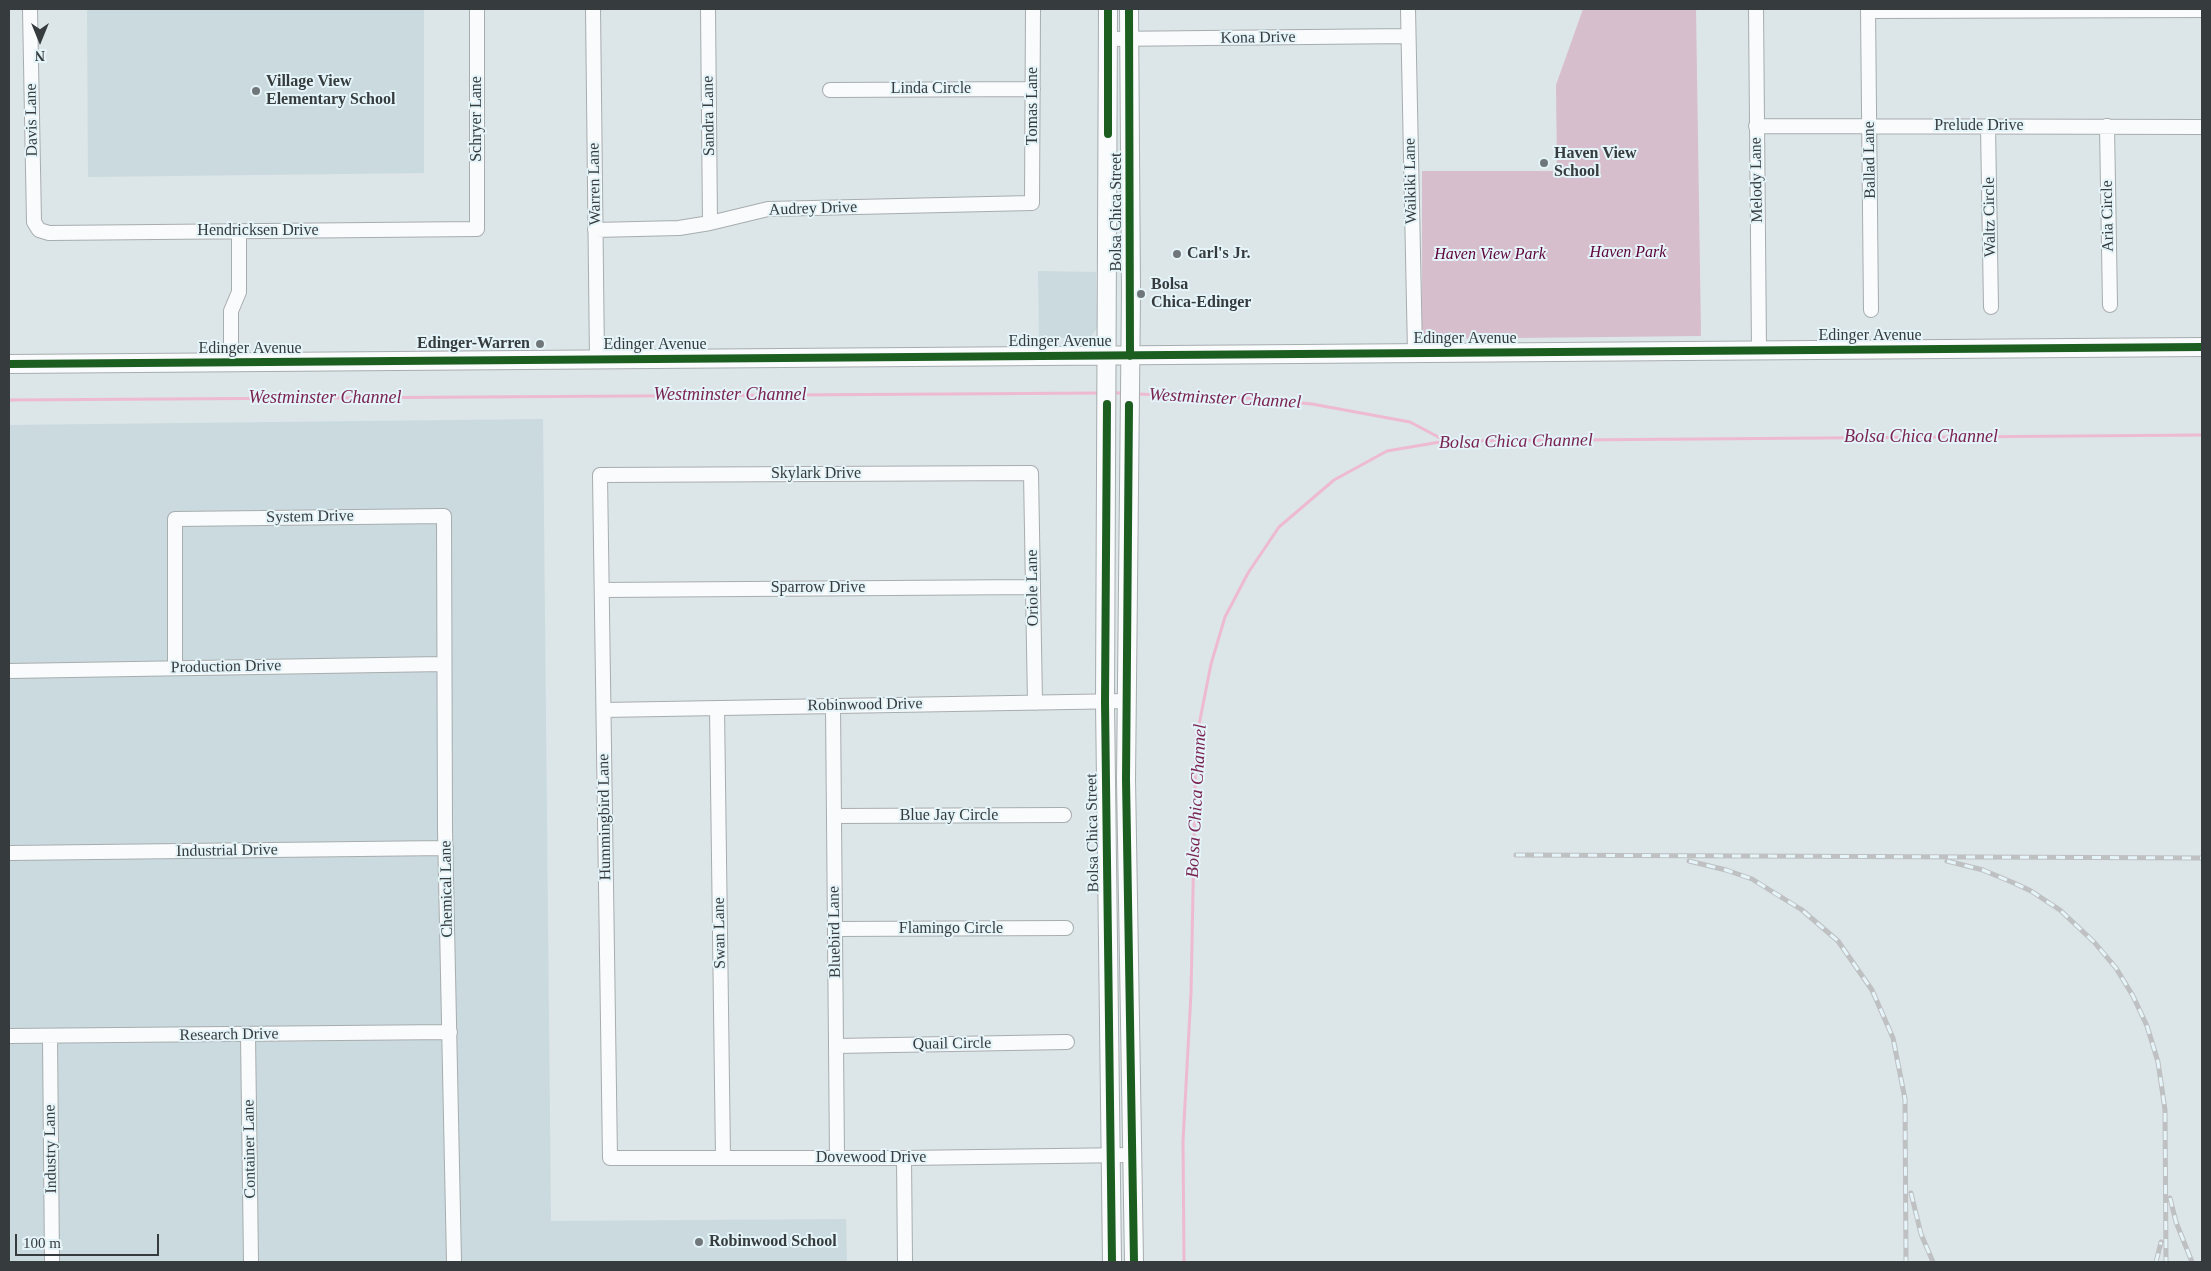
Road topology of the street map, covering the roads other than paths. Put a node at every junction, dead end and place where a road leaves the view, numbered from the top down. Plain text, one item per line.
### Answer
1 (30, 9) edge
2 (477, 9) edge
3 (593, 9) edge
4 (708, 9) edge
5 (1033, 9) edge
6 (1108, 9) edge
7 (1129, 9) edge
8 (1408, 9) edge
9 (1756, 9) edge
10 (1868, 10) edge
11 (2202, 10) edge
12 (1408, 36) junction
13 (1108, 39) junction
14 (1129, 39) junction
15 (1033, 89) junction
16 (830, 90) dead end
17 (1756, 126) junction
18 (1869, 126) junction
19 (1988, 126) junction
20 (2107, 126) junction
21 (2202, 127) edge
22 (1108, 198) junction
23 (1131, 198) junction
24 (1032, 203) joint
25 (710, 223) junction
26 (39, 230) joint
27 (477, 230) joint
28 (595, 230) junction
29 (240, 231) junction
30 (2110, 305) dead end
31 (1991, 307) dead end
32 (1871, 310) dead end
33 (2202, 347) edge
34 (1759, 350) junction
35 (1415, 353) junction
36 (1107, 356) junction
37 (1130, 356) junction
38 (597, 360) junction
39 (231, 363) junction
40 (9, 364) edge
41 (1031, 474) joint
42 (600, 475) joint
43 (444, 516) joint
44 (1033, 587) junction
45 (602, 590) junction
46 (444, 664) junction
47 (175, 668) junction
48 (9, 671) edge
49 (1127, 701) junction
50 (1105, 702) junction
51 (1035, 703) junction
52 (833, 706) junction
53 (717, 708) junction
54 (604, 710) junction
55 (1064, 815) dead end
56 (834, 816) junction
57 (446, 848) junction
58 (9, 853) edge
59 (1066, 928) dead end
60 (835, 929) junction
61 (450, 1032) junction
62 (248, 1035) junction
63 (9, 1036) edge
64 (50, 1036) junction
65 (1067, 1042) dead end
66 (836, 1046) junction
67 (1131, 1155) junction
68 (1110, 1156) junction
69 (610, 1158) joint
70 (723, 1158) junction
71 (837, 1158) junction
72 (904, 1158) junction
73 (52, 1262) edge
74 (251, 1262) edge
75 (454, 1262) edge
76 (905, 1262) edge
77 (1112, 1262) edge
78 (1134, 1262) edge

1 - 26 street, Davis Lane
2 - 27 street, Schryer Lane
3 - 28 street, Warren Lane
4 - 25 street, Sandra Lane
5 - 15 street, Tomas Lane
6 - 13 main road, Bolsa Chica Street
7 - 14 main road, Bolsa Chica Street
8 - 12 street, Waikiki Lane
9 - 17 street, Melody Lane
10 - 11 street
10 - 18 street, Ballad Lane
12 - 14 street, Kona Drive
12 - 35 street, Waikiki Lane
13 - 14 street, Kona Drive
13 - 22 main road, Bolsa Chica Street
14 - 23 main road, Bolsa Chica Street
15 - 16 street, Linda Circle
15 - 24 street, Tomas Lane
17 - 18 street, Prelude Drive
17 - 34 street, Melody Lane
18 - 19 street, Prelude Drive
18 - 32 street, Ballad Lane
19 - 20 street, Prelude Drive
19 - 31 street, Waltz Circle
20 - 21 street, Prelude Drive
20 - 30 street, Aria Circle
22 - 23 main road
22 - 36 main road, Bolsa Chica Street
23 - 37 main road, Bolsa Chica Street
24 - 25 street, Audrey Drive
25 - 28 street, Audrey Drive
26 - 29 street, Hendricksen Drive
27 - 29 street, Hendricksen Drive
28 - 38 street, Warren Lane
29 - 39 street
33 - 34 main road, Edinger Avenue
34 - 35 main road, Edinger Avenue
35 - 37 main road, Edinger Avenue
36 - 37 main road, Edinger Avenue
36 - 38 main road, Edinger Avenue
36 - 50 main road, Bolsa Chica Street
37 - 49 main road, Bolsa Chica Street
38 - 39 main road, Edinger Avenue
39 - 40 main road, Edinger Avenue
41 - 42 street, Skylark Drive
41 - 44 street, Oriole Lane
42 - 45 street, Hummingbird Lane
43 - 46 street, Chemical Lane
43 - 47 street, System Drive
44 - 45 street, Sparrow Drive
44 - 51 street, Oriole Lane
45 - 54 street, Hummingbird Lane
46 - 47 street, Production Drive
46 - 57 street, Chemical Lane
47 - 48 street, Production Drive
49 - 50 street, Robinwood Drive
49 - 67 main road, Bolsa Chica Street
50 - 51 street, Robinwood Drive
50 - 68 main road, Bolsa Chica Street
51 - 52 street, Robinwood Drive
52 - 53 street, Robinwood Drive
52 - 56 street, Bluebird Lane
53 - 54 street, Robinwood Drive
53 - 70 street, Swan Lane
54 - 69 street, Hummingbird Lane
55 - 56 street, Blue Jay Circle
56 - 60 street, Bluebird Lane
57 - 58 street, Industrial Drive
57 - 61 street, Chemical Lane
59 - 60 street, Flamingo Circle
60 - 66 street, Bluebird Lane
61 - 62 street, Research Drive
61 - 75 street, Chemical Lane
62 - 64 street, Research Drive
62 - 74 street, Container Lane
63 - 64 street, Research Drive
64 - 73 street, Industry Lane
65 - 66 street, Quail Circle
66 - 71 street, Bluebird Lane
67 - 68 street, Dovewood Drive
67 - 78 main road, Bolsa Chica Street
68 - 72 street, Dovewood Drive
68 - 77 main road, Bolsa Chica Street
69 - 70 street, Dovewood Drive
70 - 71 street, Dovewood Drive
71 - 72 street, Dovewood Drive
72 - 76 street

